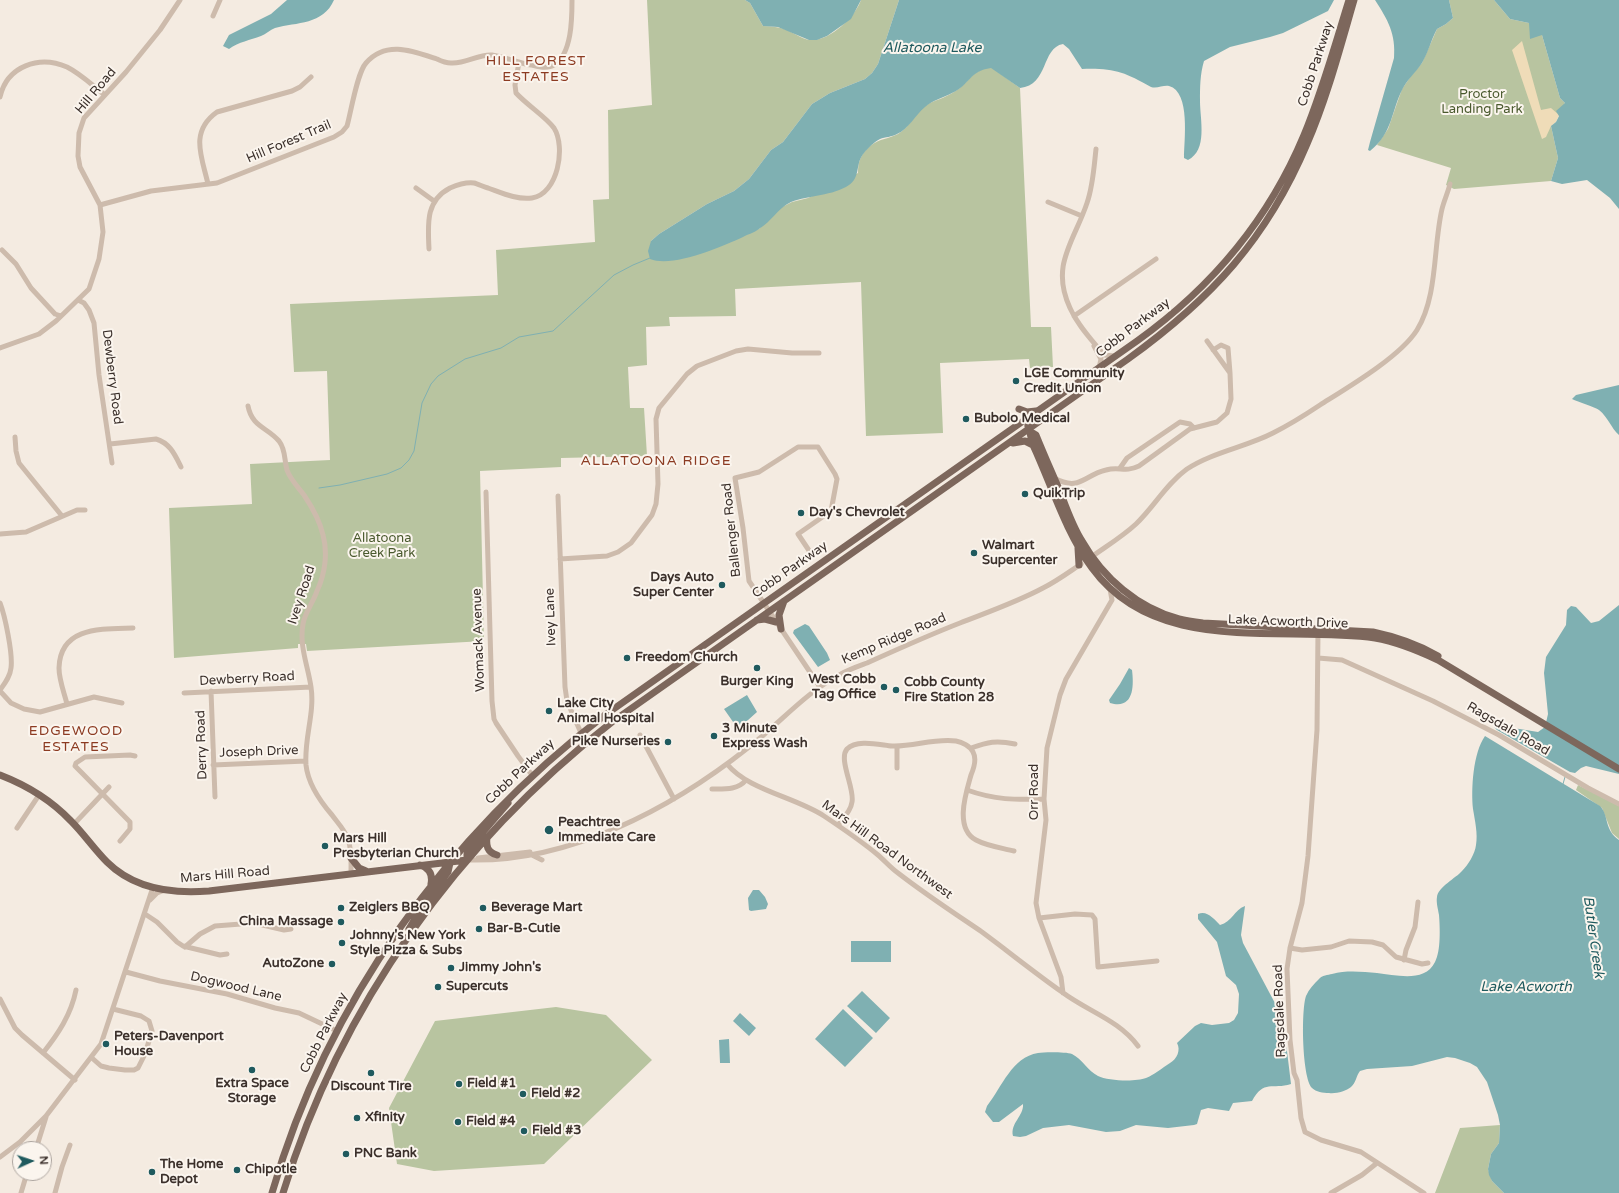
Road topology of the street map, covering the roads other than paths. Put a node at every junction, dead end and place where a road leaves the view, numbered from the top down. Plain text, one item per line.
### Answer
1 (180, 0) edge
2 (220, 0) edge
3 (572, 0) edge
4 (1349, 0) edge
5 (1354, 0) edge
6 (213, 16) dead end
7 (519, 62) junction
8 (311, 77) dead end
9 (105, 95) junction
10 (0, 97) edge
11 (1096, 149) dead end
12 (208, 184) junction
13 (1450, 184) dead end
14 (416, 188) dead end
15 (434, 201) junction
16 (1048, 202) dead end
17 (100, 205) junction
18 (1082, 216) junction
19 (1255, 232) junction
20 (429, 249) dead end
21 (2, 250) dead end
22 (1156, 259) dead end
23 (78, 300) junction
24 (62, 316) junction
25 (1074, 316) junction
26 (1207, 341) dead end
27 (1093, 343) junction
28 (0, 348) edge
29 (1213, 350) junction
30 (818, 353) dead end
31 (1116, 356) junction
32 (1098, 368) junction
33 (1230, 373) junction
34 (248, 406) dead end
35 (1019, 409) dead end
36 (1038, 410) junction
37 (1028, 426) junction
38 (1194, 428) junction
39 (16, 437) dead end
40 (110, 444) junction
41 (1033, 445) junction
42 (1004, 447) junction
43 (112, 464) dead end
44 (181, 467) dead end
45 (1120, 468) junction
46 (1054, 478) junction
47 (956, 480) junction
48 (1068, 484) junction
49 (486, 492) dead end
50 (558, 496) dead end
51 (1062, 497) junction
52 (85, 510) dead end
53 (62, 516) junction
54 (0, 534) edge
55 (1077, 546) junction
56 (812, 555) dead end
57 (833, 555) junction
58 (1089, 558) junction
59 (560, 559) junction
60 (1079, 565) junction
61 (1110, 588) junction
62 (1123, 598) junction
63 (761, 600) junction
64 (1112, 600) junction
65 (784, 601) junction
66 (0, 603) edge
67 (769, 611) junction
68 (757, 620) junction
69 (776, 622) junction
70 (133, 628) dead end
71 (781, 629) junction
72 (1318, 632) junction
73 (705, 656) junction
74 (1318, 658) junction
75 (311, 687) junction
76 (820, 687) junction
77 (0, 691) edge
78 (211, 691) junction
79 (184, 693) dead end
80 (1508, 700) junction
81 (122, 703) dead end
82 (67, 704) junction
83 (581, 733) junction
84 (640, 735) dead end
85 (1015, 744) dead end
86 (897, 746) junction
87 (971, 748) junction
88 (135, 756) dead end
89 (306, 761) junction
90 (727, 764) junction
91 (1619, 764) edge
92 (213, 765) junction
93 (897, 768) dead end
94 (1619, 769) edge
95 (0, 775) edge
96 (532, 775) junction
97 (746, 780) junction
98 (109, 787) dead end
99 (712, 789) dead end
100 (967, 790) junction
101 (516, 791) junction
102 (103, 794) junction
103 (39, 796) junction
104 (215, 797) dead end
105 (1044, 799) junction
106 (674, 800) junction
107 (1619, 804) edge
108 (74, 824) junction
109 (838, 826) junction
110 (17, 828) dead end
111 (488, 837) junction
112 (120, 841) dead end
113 (1014, 850) dead end
114 (541, 852) junction
115 (497, 855) junction
116 (532, 855) junction
117 (351, 858) junction
118 (467, 860) junction
119 (542, 860) dead end
120 (450, 861) junction
121 (419, 864) junction
122 (366, 871) junction
123 (351, 873) junction
124 (431, 885) junction
125 (153, 888) junction
126 (166, 890) junction
127 (148, 902) junction
128 (1418, 902) dead end
129 (145, 914) junction
130 (1039, 918) junction
131 (290, 929) dead end
132 (185, 947) junction
133 (401, 948) junction
134 (1290, 948) junction
135 (227, 954) dead end
136 (1404, 960) junction
137 (1157, 961) dead end
138 (1428, 963) dead end
139 (126, 972) junction
140 (76, 990) dead end
141 (1063, 993) junction
142 (0, 999) edge
143 (2, 1009) edge
144 (113, 1009) junction
145 (337, 1031) junction
146 (1138, 1046) dead end
147 (43, 1053) junction
148 (92, 1058) junction
149 (75, 1080) junction
150 (46, 1116) junction
151 (38, 1141) edge
152 (70, 1145) dead end
153 (0, 1158) edge
154 (1377, 1163) junction
155 (25, 1181) edge
156 (21, 1193) edge
157 (55, 1193) edge
158 (272, 1193) edge
159 (283, 1193) edge
160 (1331, 1193) edge
161 (1424, 1193) edge

1 - 9 street, Hill Road
2 - 6 street
3 - 7 street, Hill Forest Trail
4 - 19 main road, Cobb Parkway
5 - 19 main road, Cobb Parkway
7 - 12 street, Hill Forest Trail
7 - 15 street
8 - 12 street
9 - 10 street
9 - 17 street, Hill Road
11 - 18 street
12 - 17 street, Hill Forest Trail
13 - 58 street, Kemp Ridge Road
14 - 15 street
15 - 20 street
16 - 18 street
17 - 23 street, Hill Road
18 - 25 street
19 - 31 main road, Cobb Parkway
19 - 37 main road, Cobb Parkway
21 - 24 street
22 - 25 street
23 - 24 street, Hill Road
23 - 40 street, Dewberry Road
24 - 28 street, Hill Road
25 - 27 street
26 - 29 street
27 - 31 street
27 - 32 street
29 - 33 street
29 - 33 street
30 - 59 street
31 - 32 main road, Cobb Parkway
32 - 36 main road, Cobb Parkway
33 - 38 street
34 - 75 street, Ivey Road
35 - 36 main road
36 - 37 main road, Cobb Parkway
37 - 41 main road, Lake Acworth Drive
37 - 42 main road, Cobb Parkway
37 - 46 main road, Lake Acworth Drive
37 - 47 main road
37 - 57 main road, Cobb Parkway
38 - 45 street
38 - 45 street
39 - 53 street
40 - 43 street, Dewberry Road
40 - 44 street
41 - 42 main road
41 - 55 main road, Lake Acworth Drive
42 - 47 main road, Cobb Parkway
45 - 48 street
46 - 48 street
46 - 51 main road, Lake Acworth Drive
47 - 65 main road, Cobb Parkway
48 - 51 street
49 - 96 street, Womack Avenue
50 - 59 street, Ivey Lane
51 - 58 main road, Lake Acworth Drive
52 - 53 street
53 - 54 street
55 - 58 main road, Lake Acworth Drive
55 - 60 main road
56 - 63 street, Ballenger Road
57 - 63 main road, Cobb Parkway
57 - 67 main road
58 - 60 street, Kemp Ridge Road
58 - 61 main road, Lake Acworth Drive
58 - 72 main road, Lake Acworth Drive
59 - 83 street, Ivey Lane
60 - 76 street, Kemp Ridge Road
61 - 62 main road, Lake Acworth Drive
61 - 64 street
62 - 64 street
62 - 72 main road, Lake Acworth Drive
63 - 67 street, Ballenger Road
63 - 73 main road
63 - 83 main road, Cobb Parkway
64 - 105 street, Orr Road
65 - 67 main road, Cobb Parkway
65 - 71 main road
66 - 77 street
67 - 68 main road, Cobb Parkway
67 - 69 street, Ballenger Road
68 - 69 main road
68 - 73 main road, Cobb Parkway
69 - 71 street, Ballenger Road
70 - 82 street
71 - 76 street, Ballenger Road
72 - 74 street, Ragsdale Road
72 - 80 main road, Lake Acworth Drive
73 - 111 main road, Cobb Parkway
74 - 107 street, Ragsdale Road
74 - 134 street, Ragsdale Road
75 - 78 street, Dewberry Road
75 - 89 street, Ivey Road
76 - 90 street, Kemp Ridge Road
77 - 82 street
78 - 79 street, Dewberry Road
78 - 92 street, Derry Road
80 - 91 main road, Lake Acworth Drive
80 - 94 main road, Lake Acworth Drive
81 - 82 street
83 - 96 main road, Cobb Parkway
84 - 106 street
85 - 87 street
86 - 87 street
86 - 93 street
86 - 109 street
87 - 100 street
88 - 102 street
89 - 92 street, Joseph Drive
89 - 117 street, Ivey Road
90 - 97 street, Mars Hill Road Northwest
90 - 106 street
92 - 104 street, Derry Road
95 - 103 main road, Mars Hill Road
96 - 101 main road, Cobb Parkway
97 - 99 street
97 - 109 street, Mars Hill Road Northwest
98 - 102 street
100 - 105 street
100 - 113 street
101 - 118 main road
101 - 120 main road, Cobb Parkway
102 - 108 street
102 - 112 street
103 - 108 main road, Mars Hill Road
103 - 110 street
105 - 130 street, Orr Road
106 - 114 street
108 - 125 main road, Mars Hill Road
109 - 141 street, Mars Hill Road Northwest
111 - 115 main road
111 - 118 main road, Cobb Parkway
114 - 115 street
114 - 116 street
115 - 118 street
116 - 118 street
116 - 119 street
117 - 122 main road
117 - 123 street, Ivey Road
118 - 120 main road, Mars Hill Road
118 - 133 main road, Cobb Parkway
120 - 121 main road, Mars Hill Road
120 - 124 main road, Cobb Parkway
120 - 133 main road
121 - 122 main road, Mars Hill Road
121 - 124 main road
122 - 123 main road, Mars Hill Road
123 - 126 main road, Mars Hill Road
124 - 145 main road, Cobb Parkway
125 - 126 main road, Mars Hill Road
125 - 127 street
126 - 127 street
127 - 129 street
128 - 136 street
129 - 132 street
129 - 139 street
130 - 137 street
130 - 141 street, Orr Road
131 - 132 street
132 - 135 street
133 - 159 main road, Cobb Parkway
134 - 136 street
134 - 154 street, Ragsdale Road
136 - 138 street
139 - 144 street
139 - 145 street, Dogwood Lane
140 - 147 street
141 - 146 street, Mars Hill Road Northwest
142 - 143 street
143 - 147 street
144 - 148 street
144 - 148 street
145 - 158 main road, Cobb Parkway
147 - 149 street
148 - 149 street
149 - 150 street
150 - 151 street
150 - 153 street
152 - 157 street
154 - 160 street
154 - 161 street, Ragsdale Road
155 - 156 street

